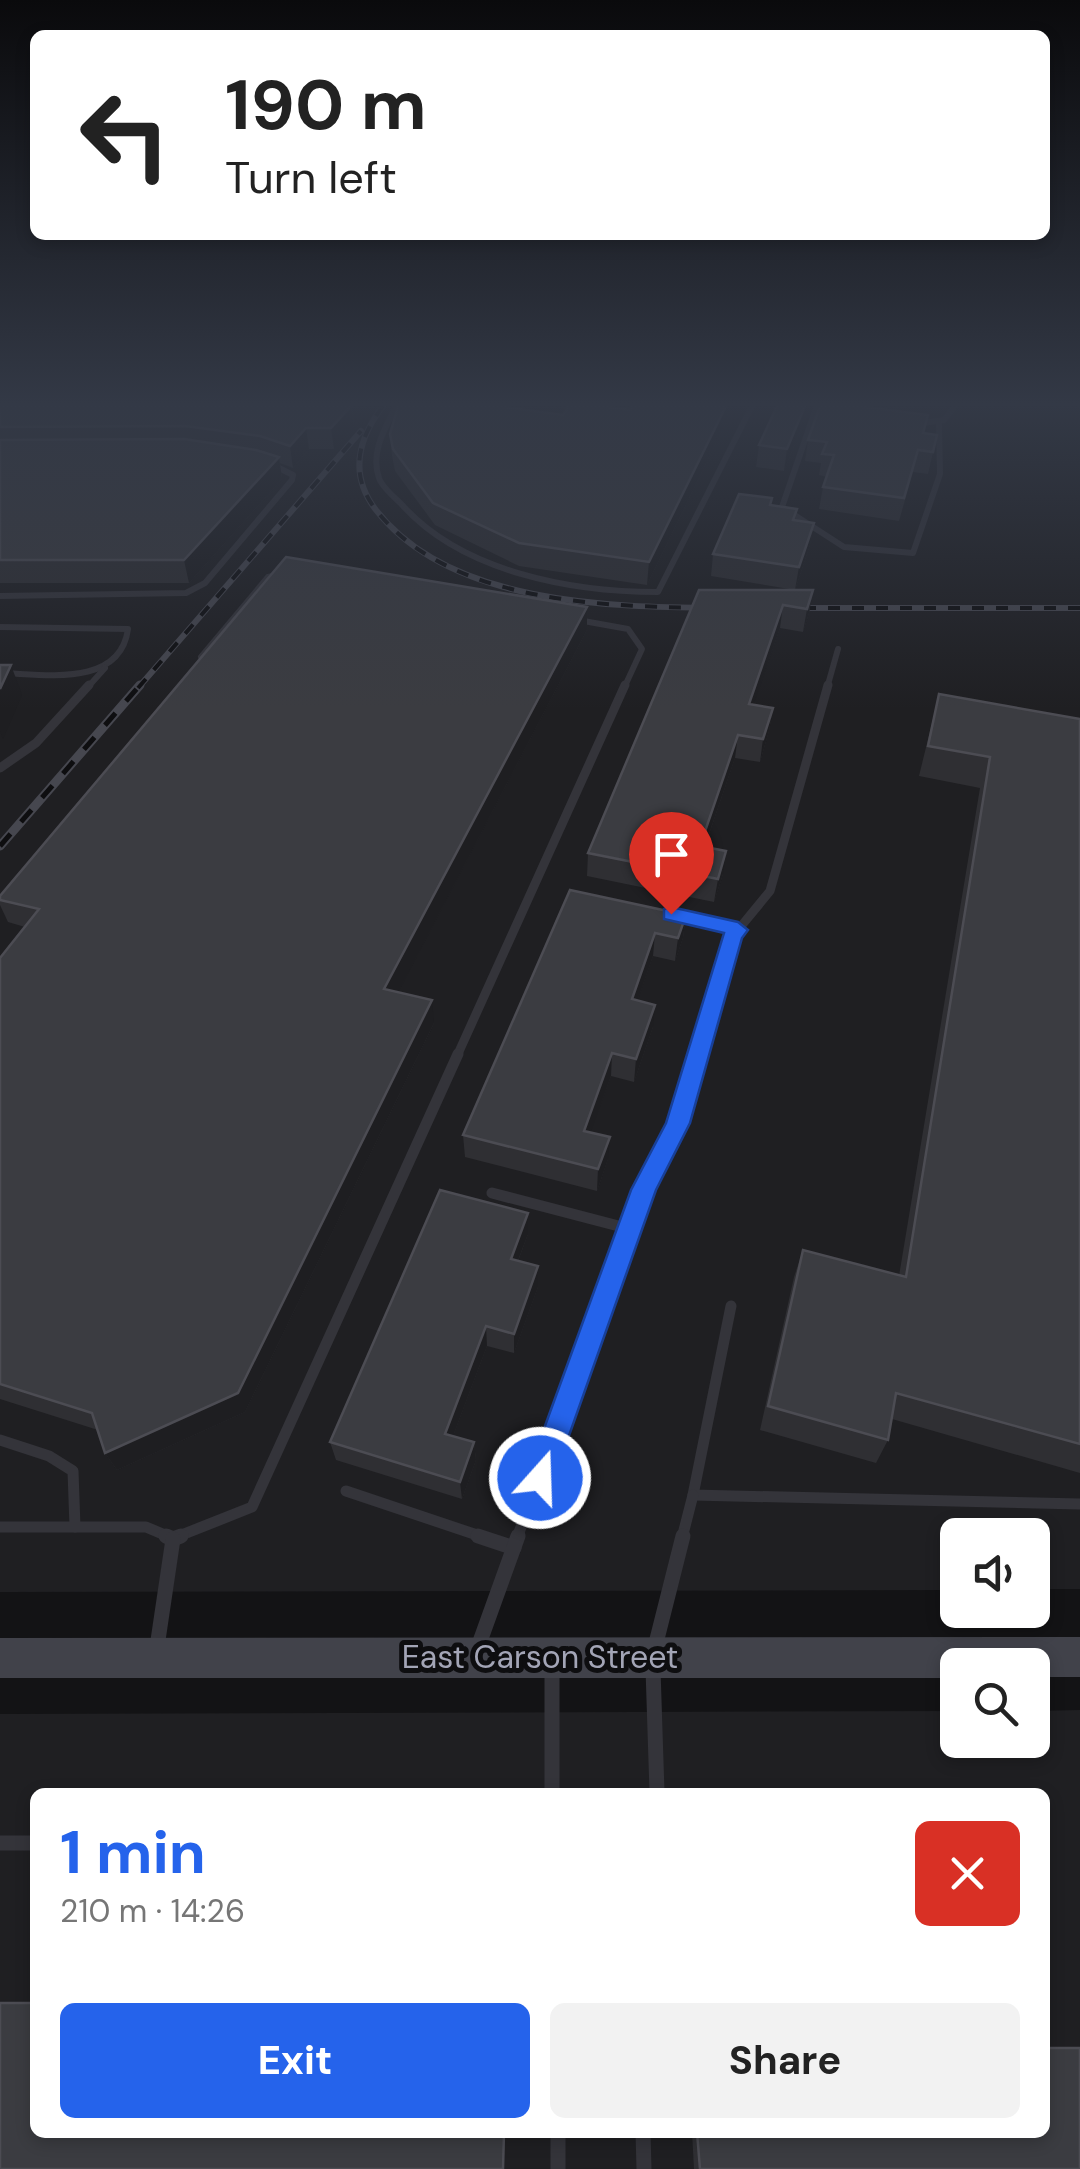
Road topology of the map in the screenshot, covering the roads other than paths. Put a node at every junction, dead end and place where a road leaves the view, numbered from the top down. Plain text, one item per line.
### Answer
1 (272, 507) edge
2 (404, 507) edge
3 (701, 507) edge
4 (782, 507) edge
5 (932, 507) edge
6 (290, 572) edge
7 (0, 596) edge
8 (572, 618) edge
9 (0, 627) edge
10 (838, 649) dead end
11 (105, 668) junction
12 (192, 669) edge
13 (0, 673) edge
14 (0, 768) edge
15 (661, 912) edge
16 (738, 930) junction
17 (492, 1193) dead end
18 (630, 1229) junction
19 (731, 1306) dead end
20 (0, 1440) edge
21 (346, 1490) dead end
22 (693, 1495) junction
23 (1080, 1504) edge
24 (0, 1527) edge
25 (75, 1527) junction
26 (173, 1540) junction
27 (514, 1548) junction
28 (652, 1657) junction
29 (1080, 1657) edge
30 (0, 1658) edge
31 (156, 1658) junction
32 (474, 1658) junction
33 (552, 1658) junction
34 (552, 1788) edge
35 (657, 1788) edge
36 (0, 1843) edge
37 (30, 1843) edge
38 (558, 2138) edge
39 (642, 2138) edge
40 (558, 2169) edge
41 (644, 2169) edge

1 - 7 lane
2 - 3 lane
4 - 5 lane
6 - 12 lane
8 - 26 lane
9 - 11 lane
10 - 16 lane
11 - 13 lane
11 - 14 lane
15 - 16 lane
16 - 18 lane
17 - 18 lane
18 - 27 lane
19 - 22 lane
20 - 25 lane
21 - 27 lane
22 - 23 lane
22 - 28 lane
24 - 25 lane
25 - 26 lane
26 - 31 lane
27 - 32 lane
28 - 29 main road, East Carson Street
28 - 33 main road, East Carson Street
28 - 35 lane
30 - 31 main road, East Carson Street
31 - 32 main road, East Carson Street
32 - 33 main road, East Carson Street
33 - 34 lane
36 - 37 lane
38 - 40 lane
39 - 41 lane

